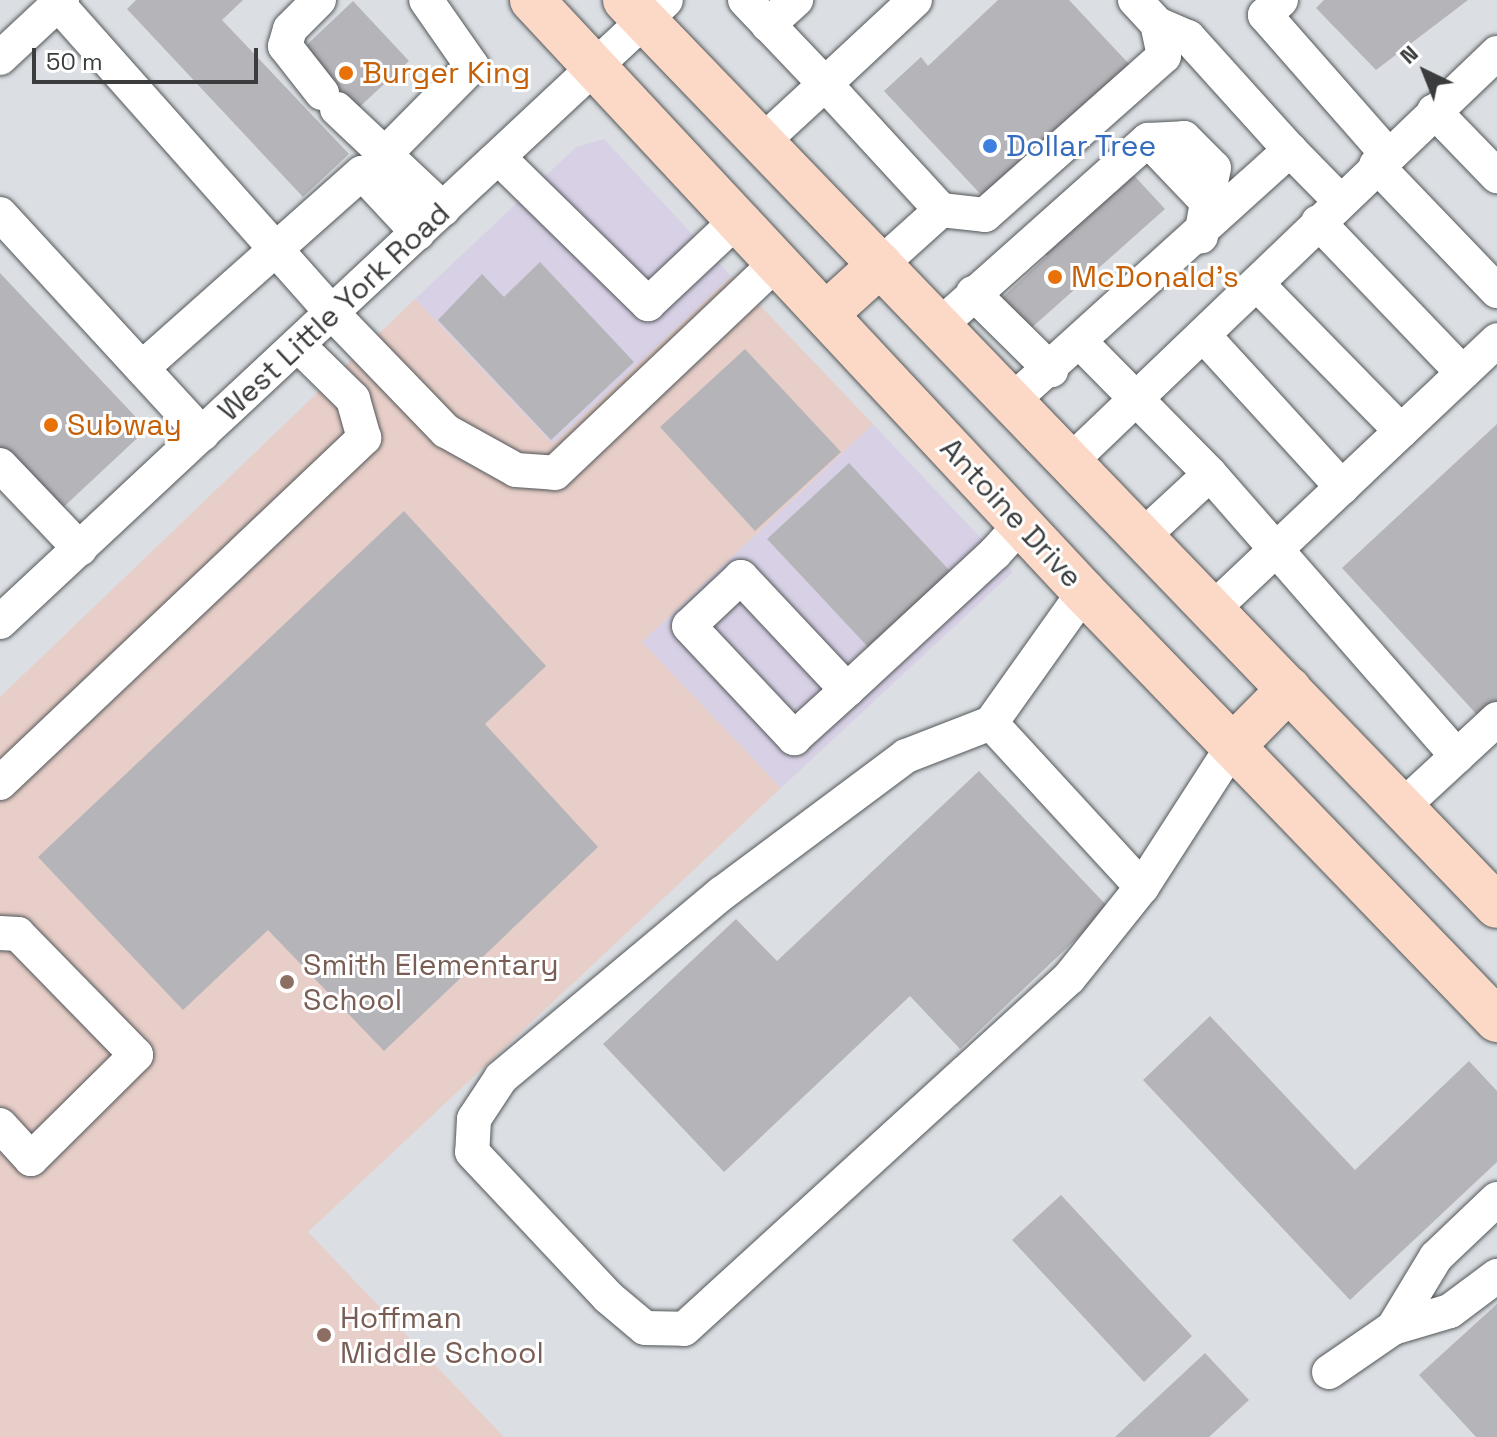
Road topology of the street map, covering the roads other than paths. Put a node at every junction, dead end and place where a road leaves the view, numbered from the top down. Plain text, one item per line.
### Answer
1 (319, 0) edge
2 (426, 0) edge
3 (532, 0) edge
4 (745, 0) edge
5 (796, 0) edge
6 (915, 0) edge
7 (1281, 0) edge
8 (60, 2) edge
9 (645, 8) edge
10 (1146, 12) edge
11 (768, 25) junction
12 (1497, 54) edge
13 (0, 58) edge
14 (593, 70) junction
15 (825, 84) junction
16 (1434, 111) junction
17 (761, 143) junction
18 (1290, 150) junction
19 (382, 157) junction
20 (499, 158) junction
21 (1381, 160) junction
22 (1497, 176) edge
23 (443, 209) junction
24 (941, 210) junction
25 (1329, 212) junction
26 (0, 214) edge
27 (737, 220) junction
28 (418, 233) junction
29 (1201, 236) junction
30 (277, 247) junction
31 (777, 262) junction
32 (880, 265) junction
33 (1257, 284) junction
34 (1497, 291) edge
35 (973, 293) junction
36 (332, 313) junction
37 (827, 313) junction
38 (939, 326) junction
39 (1204, 336) junction
40 (1497, 340) edge
41 (1080, 342) junction
42 (298, 345) junction
43 (142, 368) junction
44 (1051, 370) junction
45 (1463, 373) junction
46 (1012, 401) junction
47 (1138, 401) junction
48 (1401, 431) junction
49 (202, 434) junction
50 (1071, 461) junction
51 (0, 465) edge
52 (1210, 474) junction
53 (1342, 487) junction
54 (1021, 524) junction
55 (1143, 536) junction
56 (80, 549) junction
57 (1277, 550) junction
58 (1084, 592) junction
59 (1213, 609) junction
60 (0, 622) edge
61 (1289, 689) junction
62 (847, 690) junction
63 (1497, 719) edge
64 (991, 723) junction
65 (1233, 746) junction
66 (1457, 756) junction
67 (0, 783) edge
68 (1401, 808) junction
69 (1142, 887) junction
70 (1497, 906) edge
71 (0, 933) edge
72 (1497, 1020) edge
73 (0, 1125) edge
74 (1497, 1199) edge
75 (1444, 1250) junction
76 (1489, 1282) edge
77 (1393, 1328) junction
78 (1329, 1372) dead end

1 - 19 street
2 - 19 street
3 - 14 main road, Antoine Drive
4 - 11 street
5 - 11 street
6 - 15 street
7 - 21 street
8 - 13 street
8 - 30 street
9 - 14 street, West Little York Road
9 - 17 main road
10 - 18 street
10 - 24 street
11 - 15 street
12 - 16 street
14 - 20 street, West Little York Road
14 - 27 main road, Antoine Drive
15 - 17 street
15 - 24 street
16 - 21 street
16 - 22 street
17 - 32 main road
18 - 25 street
18 - 29 street
19 - 23 street
20 - 23 street, West Little York Road
20 - 27 street
21 - 25 street
21 - 34 street
23 - 28 street, West Little York Road
24 - 32 street
25 - 33 street
25 - 45 street
26 - 43 street
27 - 31 main road, Antoine Drive
28 - 30 street
28 - 36 street, West Little York Road
29 - 35 street
29 - 41 street
30 - 36 street
30 - 43 street
31 - 36 street
31 - 37 main road, Antoine Drive
32 - 37 main road
32 - 38 main road
33 - 39 street
33 - 48 street
35 - 38 street
35 - 44 street
36 - 42 street, West Little York Road
37 - 54 main road, Antoine Drive
38 - 46 main road
39 - 47 street
39 - 53 street
40 - 45 street
41 - 44 street
41 - 47 street
42 - 49 street, West Little York Road
42 - 67 street
43 - 49 street
44 - 46 street
45 - 48 street
46 - 50 main road
47 - 50 street
47 - 52 street
48 - 53 street
49 - 56 street, West Little York Road
50 - 55 main road
51 - 56 street
52 - 55 street
52 - 57 street
53 - 57 street
54 - 58 main road, Antoine Drive
54 - 62 street
55 - 59 main road
56 - 60 street, West Little York Road
57 - 59 street
57 - 66 street
58 - 64 street
58 - 65 main road, Antoine Drive
59 - 61 main road
61 - 65 main road
61 - 68 main road
62 - 62 street
63 - 66 street
64 - 69 street
64 - 69 street
65 - 69 street
65 - 72 main road, Antoine Drive
66 - 68 street
68 - 70 main road
71 - 73 street
74 - 75 street
75 - 76 street
75 - 77 street
76 - 77 street
77 - 78 street

